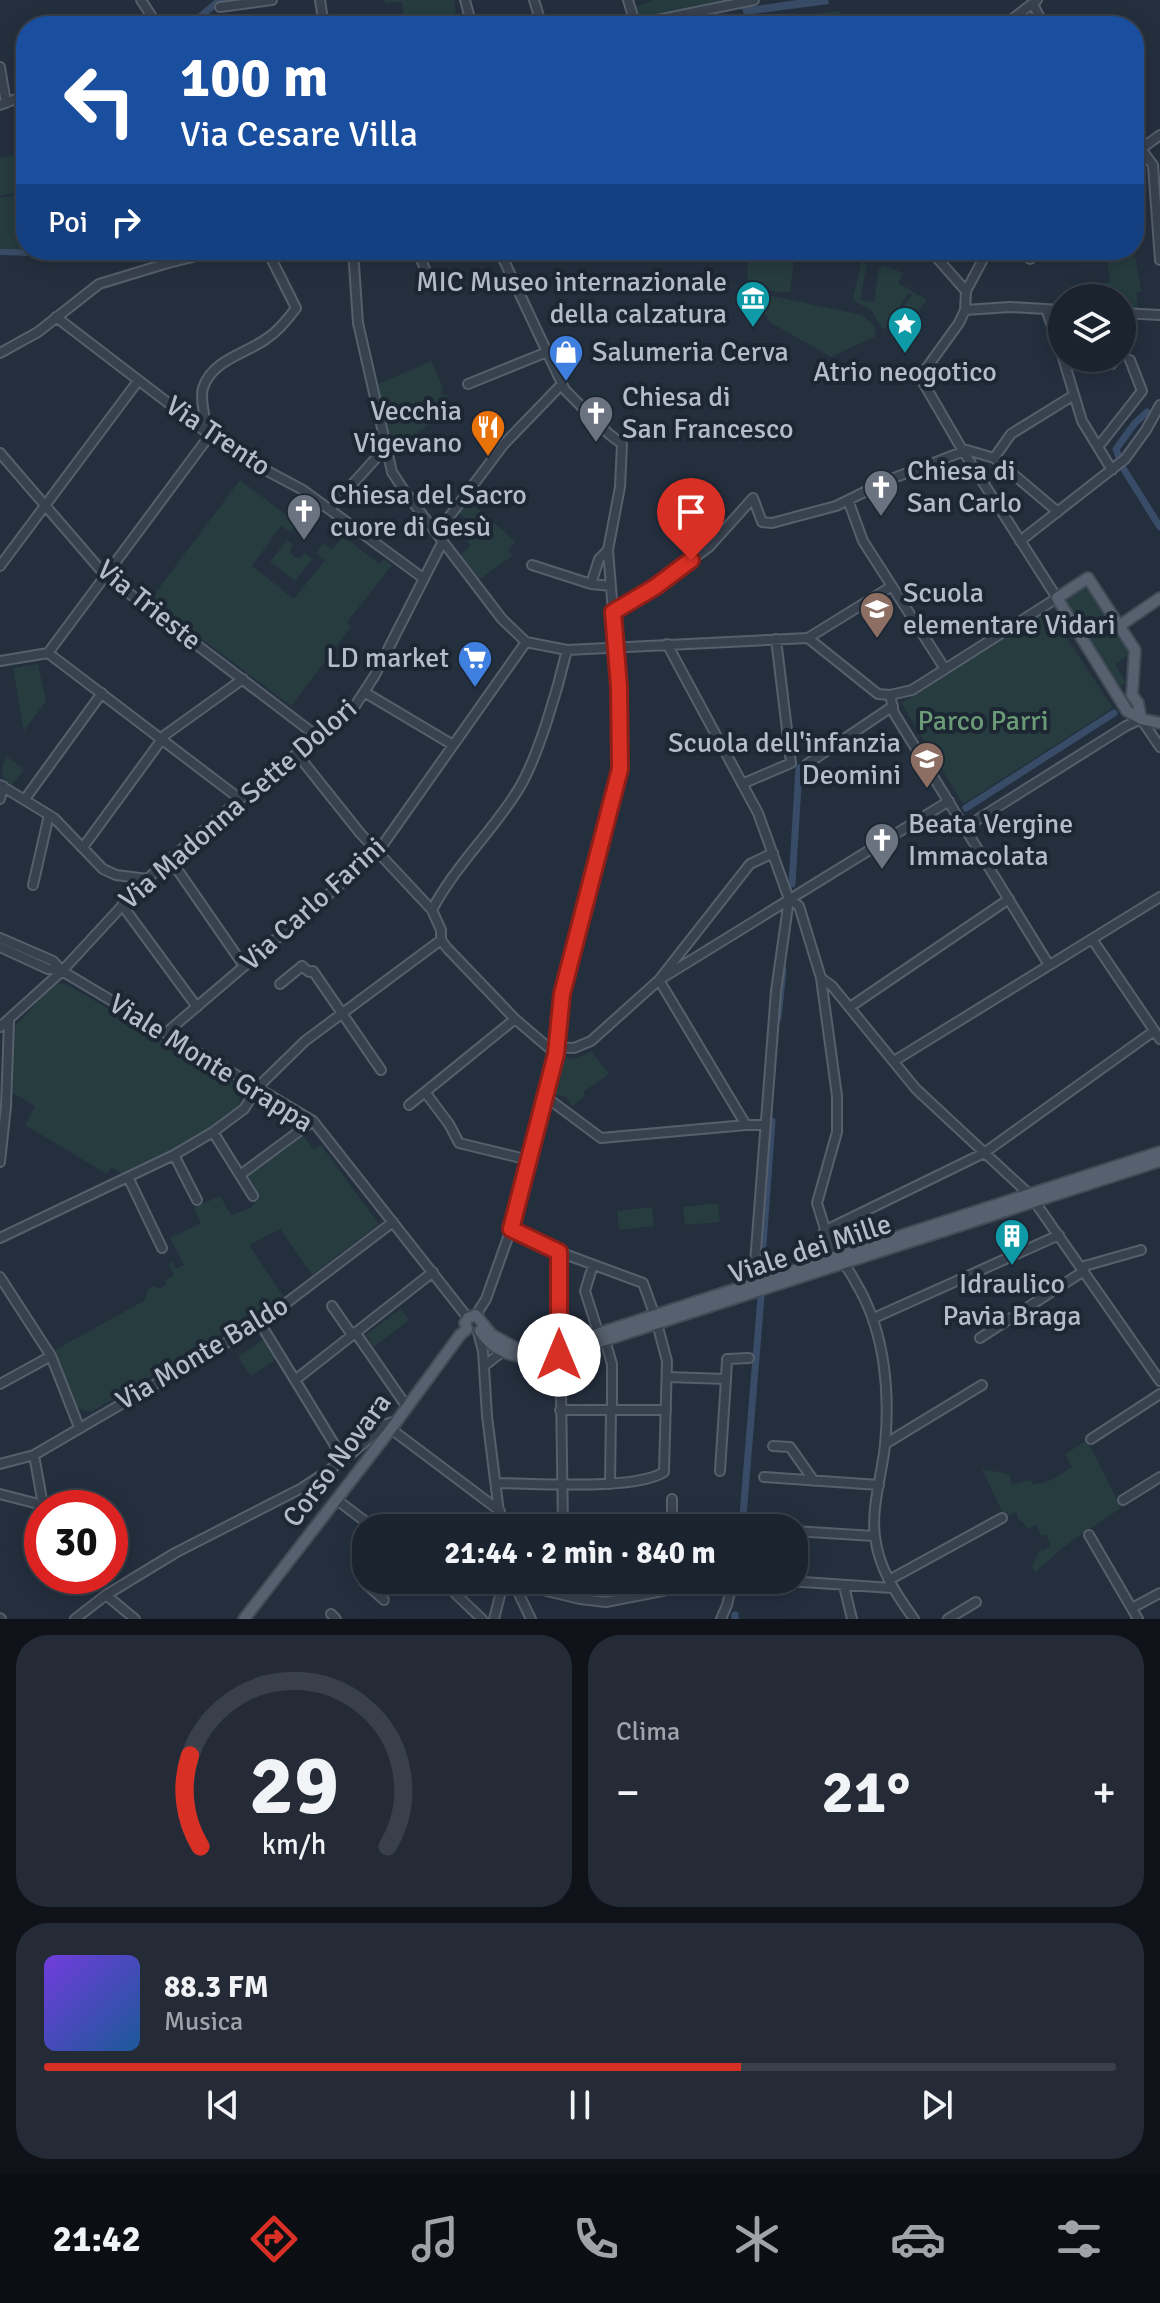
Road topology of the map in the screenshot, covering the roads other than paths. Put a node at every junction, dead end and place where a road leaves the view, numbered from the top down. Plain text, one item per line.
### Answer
1 (272, 0) edge
2 (754, 0) edge
3 (1035, 2) edge
4 (220, 7) dead end
5 (677, 16) edge
6 (1016, 16) edge
7 (0, 67) edge
8 (3, 104) edge
9 (1144, 157) edge
10 (180, 260) edge
11 (272, 260) edge
12 (354, 260) edge
13 (421, 260) edge
14 (504, 260) edge
15 (939, 260) edge
16 (983, 260) edge
17 (1160, 260) edge
18 (428, 276) dead end
19 (966, 291) junction
20 (1046, 309) joint
21 (965, 310) junction
22 (1136, 314) edge
23 (1048, 315) edge
24 (1160, 315) edge
25 (56, 317) junction
26 (547, 352) junction
27 (0, 353) edge
28 (1067, 372) edge
29 (1135, 372) edge
30 (560, 379) junction
31 (138, 381) junction
32 (468, 384) dead end
33 (1074, 395) junction
34 (1160, 405) edge
35 (208, 433) junction
36 (386, 447) junction
37 (1098, 447) junction
38 (963, 451) junction
39 (0, 453) edge
40 (996, 456) junction
41 (1117, 465) junction
42 (848, 500) junction
43 (45, 506) junction
44 (330, 509) junction
45 (1058, 512) junction
46 (440, 537) junction
47 (1020, 541) junction
48 (608, 550) junction
49 (532, 565) dead end
50 (0, 566) edge
51 (105, 575) junction
52 (423, 578) junction
53 (591, 584) junction
54 (611, 586) junction
55 (892, 586) junction
56 (1057, 598) junction
57 (1160, 598) edge
58 (613, 612) junction
59 (1119, 626) junction
60 (808, 638) junction
61 (776, 639) junction
62 (526, 642) junction
63 (667, 644) junction
64 (615, 648) junction
65 (567, 650) junction
66 (48, 653) junction
67 (0, 661) edge
68 (945, 669) junction
69 (243, 679) junction
70 (1132, 685) junction
71 (364, 692) junction
72 (1115, 692) junction
73 (102, 693) junction
74 (890, 695) junction
75 (893, 706) junction
76 (1141, 719) junction
77 (1158, 720) edge
78 (318, 737) junction
79 (161, 740) junction
80 (453, 745) junction
81 (1160, 747) edge
82 (297, 754) junction
83 (807, 764) dead end
84 (742, 784) junction
85 (2, 786) edge
86 (0, 799) edge
87 (25, 799) junction
88 (240, 799) junction
89 (949, 801) junction
90 (49, 815) junction
91 (964, 828) junction
92 (84, 846) junction
93 (377, 853) junction
94 (773, 853) junction
95 (170, 859) junction
96 (147, 879) junction
97 (33, 885) dead end
98 (1160, 897) edge
99 (789, 899) junction
100 (1009, 899) junction
101 (122, 905) junction
102 (432, 910) junction
103 (0, 938) edge
104 (1092, 939) junction
105 (441, 940) junction
106 (0, 947) edge
107 (1049, 965) junction
108 (244, 966) junction
109 (62, 971) junction
110 (821, 978) junction
111 (659, 980) junction
112 (280, 984) dead end
113 (197, 1007) junction
114 (850, 1007) junction
115 (341, 1012) junction
116 (515, 1019) junction
117 (9, 1022) junction
118 (0, 1027) edge
119 (167, 1032) junction
120 (1157, 1035) edge
121 (556, 1050) junction
122 (894, 1061) junction
123 (381, 1070) dead end
124 (258, 1087) junction
125 (425, 1092) junction
126 (546, 1097) junction
127 (409, 1105) dead end
128 (313, 1121) junction
129 (746, 1125) junction
130 (766, 1125) junction
131 (213, 1132) junction
132 (1160, 1152) edge
133 (984, 1153) junction
134 (174, 1155) junction
135 (529, 1160) junction
136 (1160, 1161) edge
137 (0, 1162) edge
138 (240, 1175) junction
139 (128, 1177) junction
140 (253, 1196) dead end
141 (1032, 1198) junction
142 (197, 1200) dead end
143 (393, 1222) junction
144 (511, 1229) junction
145 (824, 1231) junction
146 (1059, 1235) junction
147 (0, 1238) edge
148 (162, 1248) dead end
149 (1141, 1250) dead end
150 (559, 1252) junction
151 (839, 1260) junction
152 (593, 1265) junction
153 (1083, 1269) junction
154 (433, 1272) junction
155 (0, 1277) edge
156 (758, 1286) junction
157 (332, 1306) dead end
158 (874, 1318) junction
159 (656, 1319) junction
160 (260, 1323) junction
161 (475, 1325) junction
162 (354, 1333) junction
163 (602, 1337) junction
164 (980, 1338) dead end
165 (503, 1351) junction
166 (559, 1351) junction
167 (51, 1356) junction
168 (749, 1358) dead end
169 (484, 1366) junction
170 (667, 1377) junction
171 (726, 1379) junction
172 (295, 1380) junction
173 (1160, 1381) edge
174 (0, 1384) edge
175 (982, 1385) dead end
176 (1160, 1394) edge
177 (407, 1407) junction
178 (612, 1408) junction
179 (560, 1410) junction
180 (666, 1410) junction
181 (394, 1425) junction
182 (79, 1427) junction
183 (1091, 1439) dead end
184 (885, 1444) junction
185 (773, 1446) dead end
186 (34, 1455) junction
187 (344, 1460) junction
188 (0, 1464) edge
189 (720, 1471) dead end
190 (764, 1477) dead end
191 (1160, 1477) edge
192 (814, 1481) junction
193 (496, 1483) junction
194 (562, 1483) junction
195 (610, 1484) junction
196 (879, 1485) junction
197 (40, 1490) edge
198 (0, 1494) edge
199 (672, 1499) dead end
200 (24, 1500) edge
201 (337, 1500) junction
202 (1123, 1500) dead end
203 (500, 1511) junction
204 (356, 1514) edge
205 (500, 1514) edge
206 (563, 1514) edge
207 (672, 1514) edge
208 (1002, 1518) dead end
209 (808, 1532) edge
210 (1089, 1535) dead end
211 (874, 1536) junction
212 (808, 1583) edge
213 (890, 1584) junction
214 (844, 1586) junction
215 (1160, 1593) edge
216 (377, 1594) edge
217 (456, 1594) edge
218 (501, 1594) edge
219 (519, 1594) edge
220 (559, 1594) edge
221 (638, 1594) edge
222 (730, 1594) edge
223 (106, 1595) junction
224 (384, 1600) dead end
225 (976, 1602) dead end
226 (1134, 1615) edge
227 (75, 1619) edge
228 (135, 1619) edge
229 (244, 1619) edge
230 (482, 1619) edge
231 (494, 1619) edge
232 (531, 1619) edge
233 (721, 1619) edge
234 (852, 1619) edge
235 (914, 1619) edge
236 (948, 1619) edge

1 - 4 street
2 - 5 street
3 - 6 street
7 - 8 street
9 - 17 street
10 - 25 street
11 - 35 street
12 - 36 street
13 - 18 street
14 - 26 street
15 - 19 street
16 - 19 street
19 - 21 street
20 - 21 street
20 - 23 street
21 - 38 street
22 - 24 street
25 - 27 street
25 - 31 street, Via Trento
26 - 30 street
26 - 32 street
28 - 33 street
29 - 37 street
30 - 46 street, Via Madonna Sette Dolori
30 - 48 street
31 - 35 street, Via Trento
31 - 43 street
33 - 37 street
33 - 40 street
34 - 41 street
35 - 44 street, Via Trento
35 - 51 street
36 - 44 street
36 - 46 street
37 - 41 street
38 - 40 street
38 - 42 street
38 - 47 street
39 - 43 street, Via Trieste
40 - 45 street
41 - 45 street
42 - 55 street
42 - 58 street
43 - 50 street
43 - 51 street, Via Trieste
44 - 52 street, Via Trento
45 - 47 street
46 - 52 street, Via Madonna Sette Dolori
46 - 62 street
47 - 56 street
48 - 53 street
48 - 54 street, Corso Novara
49 - 53 street
51 - 66 street
51 - 69 street, Via Trieste
52 - 71 street, Via Madonna Sette Dolori
53 - 54 street
54 - 58 street, Corso Novara
55 - 60 street
55 - 68 street
56 - 59 main road
56 - 68 street
56 - 72 main road
57 - 59 main road
58 - 64 street, Corso Novara
59 - 70 main road
60 - 61 street
60 - 74 street
61 - 63 street
61 - 84 street
62 - 65 street
62 - 80 street, Via Carlo Farini
63 - 64 street
63 - 84 street
64 - 65 street
64 - 121 street, Corso Novara
65 - 102 street
66 - 67 street
66 - 73 street
68 - 74 street
69 - 78 street, Via Trieste
69 - 79 street
70 - 72 main road
70 - 76 main road
71 - 78 street, Via Madonna Sette Dolori
71 - 80 street
72 - 76 main road
73 - 79 street
73 - 87 street
74 - 75 street
75 - 83 street
75 - 89 street
76 - 77 main road
76 - 81 street
76 - 91 street
78 - 82 street, Via Madonna Sette Dolori
79 - 88 street
79 - 92 street
80 - 93 street, Via Carlo Farini
82 - 88 street, Via Madonna Sette Dolori
82 - 93 street
84 - 94 street
85 - 86 street
85 - 87 street
87 - 90 street
88 - 95 street, Via Madonna Sette Dolori
89 - 91 street
89 - 99 street
90 - 92 street
90 - 97 street
91 - 100 street
92 - 96 street
93 - 102 street
93 - 108 street, Via Carlo Farini
94 - 99 street
94 - 111 street
95 - 96 street, Via Madonna Sette Dolori
95 - 108 street
96 - 101 street, Via Madonna Sette Dolori
98 - 104 street
99 - 110 street
99 - 111 street
99 - 130 street
100 - 107 street
100 - 114 street
101 - 109 street, Via Madonna Sette Dolori
101 - 113 street
102 - 105 street
103 - 109 street, Viale Monte Grappa
104 - 107 street
104 - 120 street
105 - 115 street
105 - 116 street
106 - 109 street, Viale Monte Grappa
107 - 122 street
108 - 113 street, Via Carlo Farini
109 - 117 street, Via Madonna Sette Dolori
109 - 119 street, Viale Monte Grappa
110 - 114 street
110 - 145 street
111 - 121 street
111 - 129 street
112 - 115 street
113 - 119 street, Via Carlo Farini
114 - 122 street
115 - 123 street
115 - 124 street
116 - 121 street
116 - 125 street
117 - 118 street, Via Madonna Sette Dolori
117 - 137 street
119 - 124 street, Viale Monte Grappa
120 - 133 street
121 - 126 street, Corso Novara
122 - 133 street
124 - 128 street, Viale Monte Grappa
124 - 131 street
125 - 127 street
125 - 135 street
126 - 129 street
126 - 135 street, Corso Novara
128 - 138 street
128 - 143 street, Viale Monte Grappa
129 - 130 street
130 - 156 street
131 - 134 street
131 - 138 street
132 - 141 main road, Viale dei Mille
133 - 141 street
133 - 145 street
134 - 139 street
134 - 142 street
135 - 144 street, Corso Novara
136 - 141 main road, Viale dei Mille
138 - 140 street
139 - 147 street
139 - 148 street
141 - 146 street
141 - 151 main road, Viale dei Mille
143 - 154 street, Viale Monte Grappa
143 - 160 street, Via Monte Baldo
144 - 150 street
144 - 161 street, Corso Novara
145 - 151 street
146 - 153 street
146 - 158 street
149 - 153 street
150 - 152 street
150 - 166 street
151 - 156 main road, Viale dei Mille
151 - 158 street
152 - 159 street
152 - 163 street
153 - 164 street
153 - 173 street
154 - 161 street, Viale Monte Grappa
154 - 162 street
155 - 167 street
156 - 159 main road, Viale dei Mille
157 - 162 street
158 - 184 street
159 - 163 main road, Viale dei Mille
159 - 170 street
160 - 172 street
160 - 182 street, Via Monte Baldo
161 - 165 main road
161 - 166 main road, Viale dei Mille
161 - 169 street
161 - 177 main road, Corso Novara
162 - 172 street
162 - 177 street
163 - 166 main road, Viale dei Mille
163 - 178 street
165 - 166 main road, Viale dei Mille
165 - 169 street
166 - 179 street
167 - 174 street
167 - 182 street
168 - 171 street
169 - 193 street
170 - 171 street
170 - 180 street
171 - 189 street
172 - 187 street
175 - 184 street
176 - 183 street
177 - 181 main road, Corso Novara
178 - 179 street
178 - 180 street
178 - 195 street
179 - 194 street
180 - 195 street
181 - 187 street
181 - 201 main road, Corso Novara
181 - 203 street
182 - 186 street, Via Monte Baldo
184 - 196 street
185 - 192 street
186 - 188 street, Via Monte Baldo
186 - 197 street
187 - 223 street
190 - 192 street
191 - 202 street
192 - 196 street
193 - 194 street
193 - 203 street
194 - 195 street
194 - 206 street
196 - 211 street
198 - 200 street
199 - 207 street
201 - 204 street
201 - 229 main road, Corso Novara
203 - 205 street
208 - 213 street
209 - 211 street
210 - 226 street
211 - 213 street
212 - 214 street
213 - 214 street
213 - 235 street
214 - 234 street
215 - 226 street
216 - 224 street
217 - 230 street
218 - 231 street
219 - 232 street
220 - 221 street
222 - 233 street
223 - 227 street
223 - 228 street
225 - 236 street

